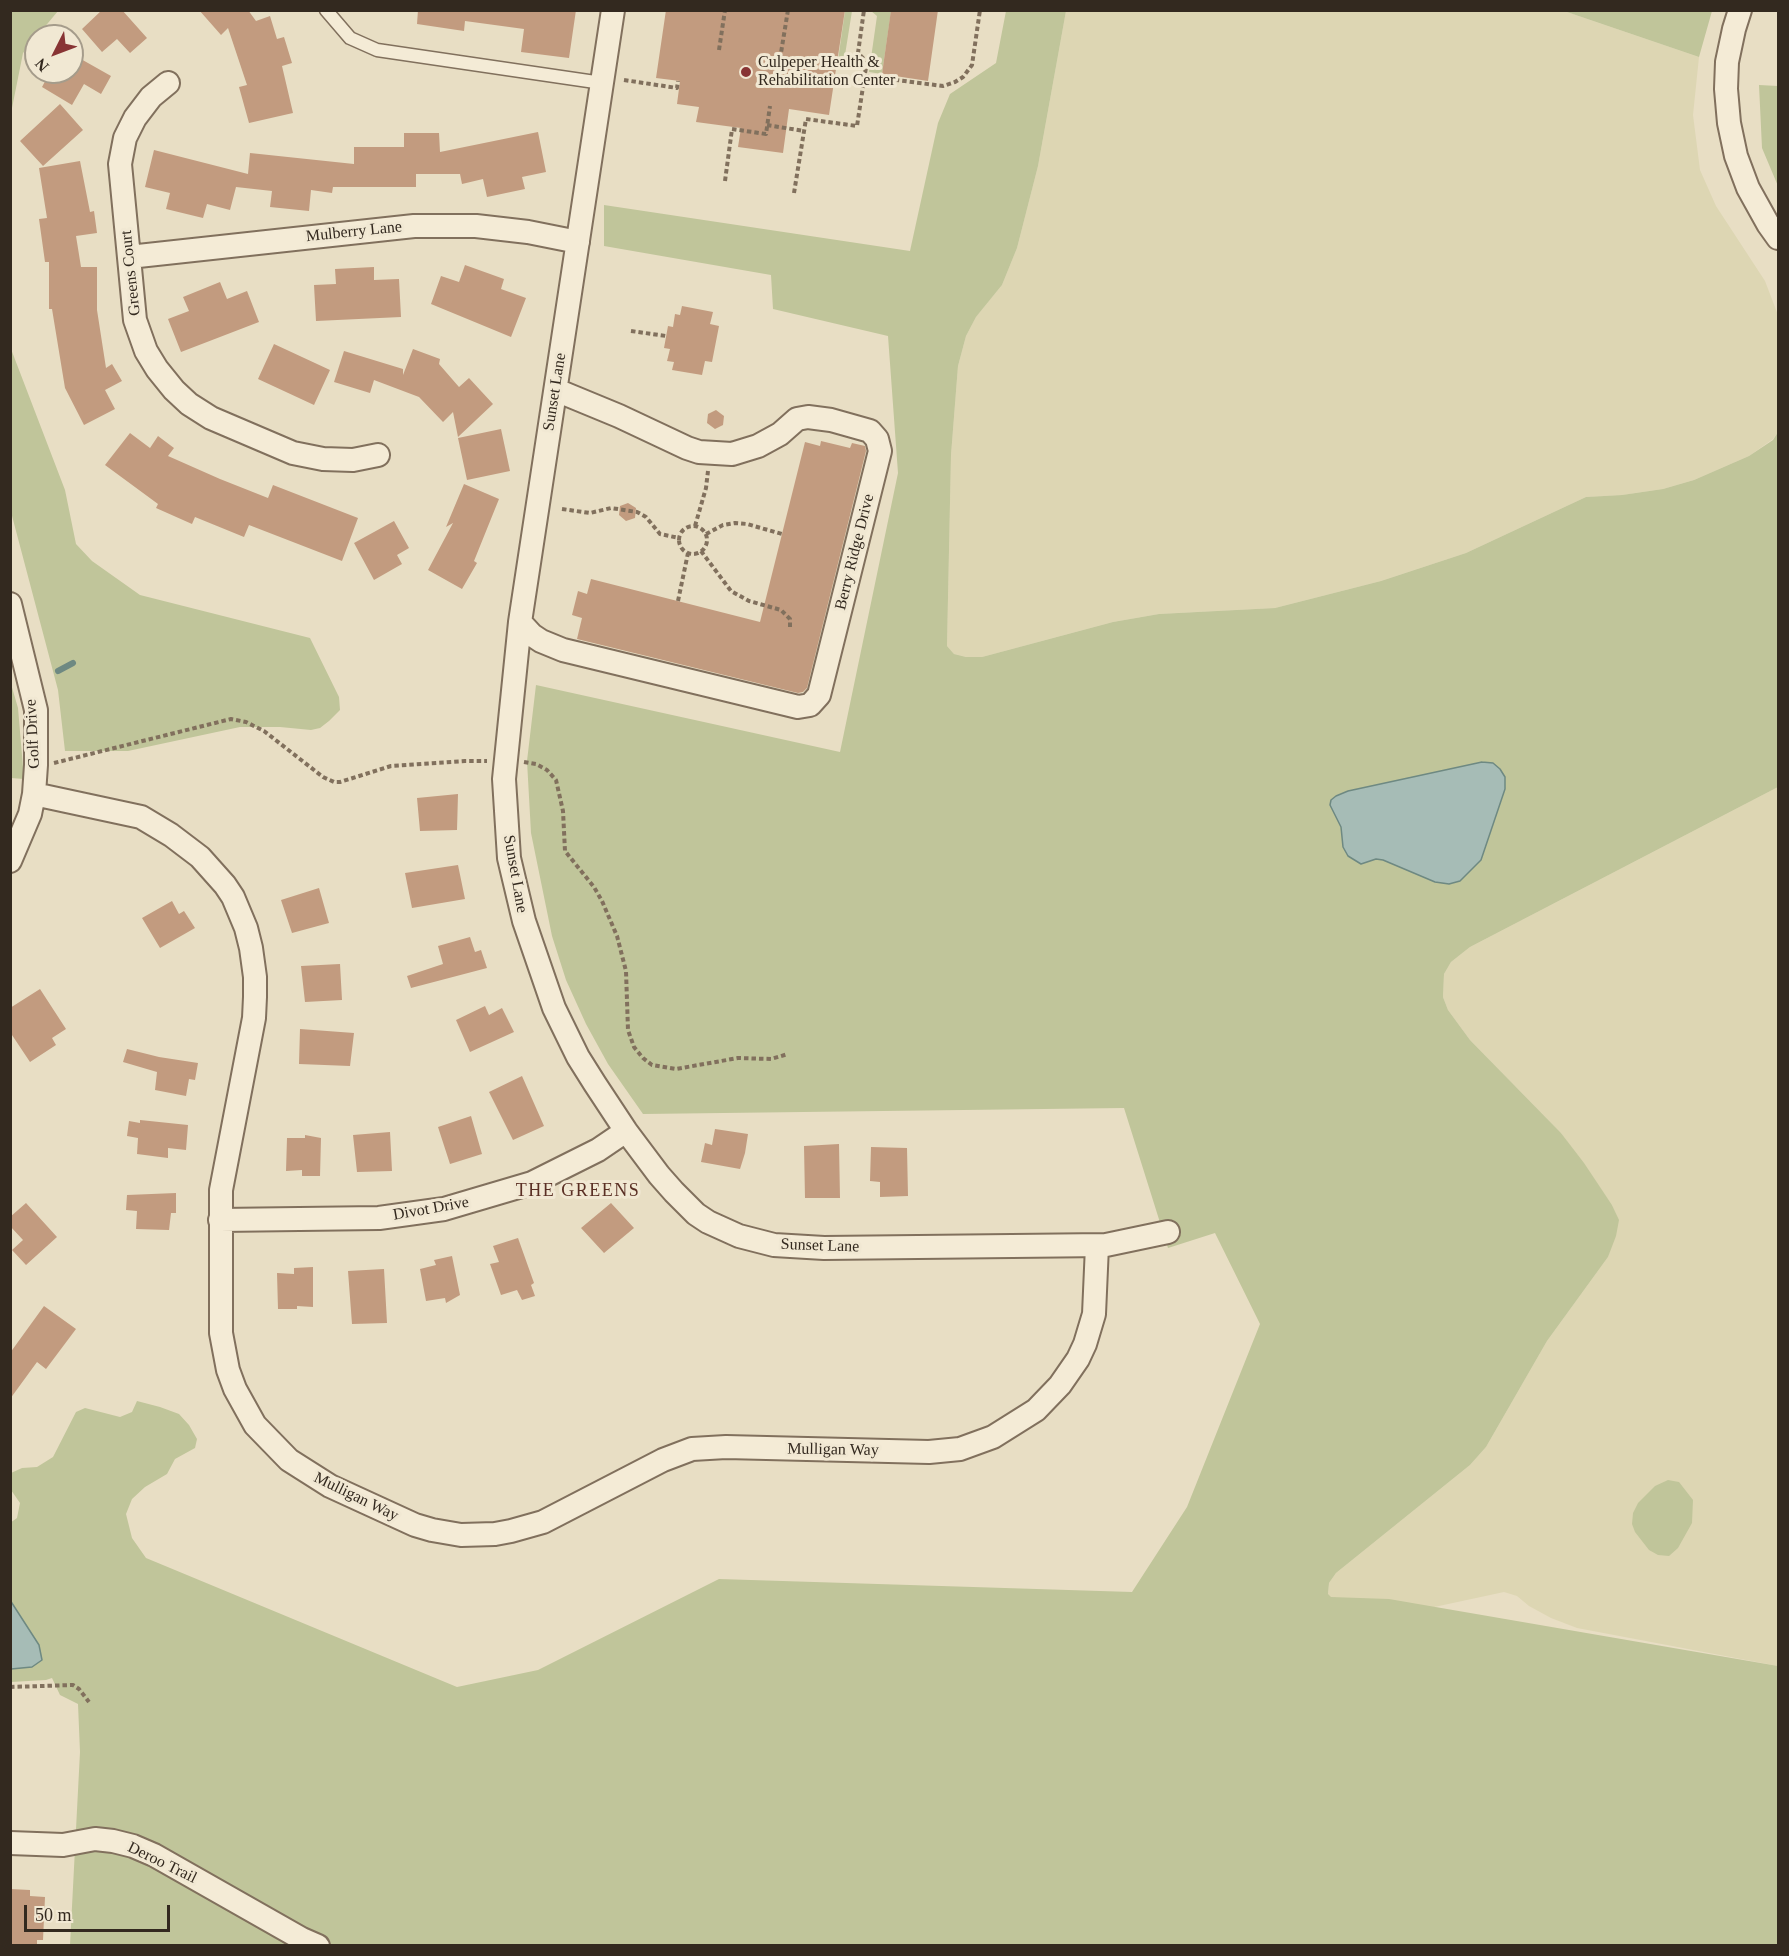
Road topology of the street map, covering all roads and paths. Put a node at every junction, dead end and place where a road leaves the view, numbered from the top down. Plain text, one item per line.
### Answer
1 (326, 10) edge
2 (613, 10) edge
3 (725, 10) edge
4 (788, 10) edge
5 (864, 10) edge
6 (980, 10) edge
7 (1740, 10) edge
8 (719, 50) dead end
9 (780, 59) dead end
10 (865, 76) junction
11 (624, 80) dead end
12 (678, 81) dead end
13 (168, 83) dead end
14 (602, 83) junction
15 (770, 106) dead end
16 (767, 125) junction
17 (804, 131) junction
18 (725, 182) dead end
19 (794, 193) dead end
20 (1779, 238) edge
21 (578, 242) junction
22 (129, 256) junction
23 (631, 331) dead end
24 (666, 336) dead end
25 (555, 390) junction
26 (378, 455) dead end
27 (707, 481) dead end
28 (562, 509) dead end
29 (695, 526) junction
30 (706, 534) junction
31 (782, 534) dead end
32 (679, 538) junction
33 (701, 551) junction
34 (688, 553) junction
35 (678, 601) dead end
36 (10, 604) edge
37 (520, 622) junction
38 (790, 629) dead end
39 (506, 762) junction
40 (36, 765) junction
41 (34, 794) junction
42 (10, 861) edge
43 (788, 1054) dead end
44 (626, 1131) junction
45 (220, 1220) junction
46 (1168, 1232) dead end
47 (1097, 1246) junction
48 (10, 1687) edge
49 (90, 1702) dead end
50 (10, 1842) edge
51 (318, 1946) edge

1 - 14 lane
2 - 14 street, Sunset Lane
3 - 8 path
4 - 9 path
5 - 10 path
6 - 10 path
7 - 20 street
10 - 17 path
11 - 12 path
13 - 22 street, Greens Court
14 - 21 street, Sunset Lane
15 - 16 path
16 - 17 path
16 - 18 path
17 - 19 path
21 - 22 street, Mulberry Lane
21 - 25 street, Sunset Lane
22 - 26 street, Greens Court
23 - 24 path
25 - 37 street, Sunset Lane
25 - 37 street, Berry Ridge Drive
27 - 29 path
28 - 32 path
29 - 30 path
29 - 32 path
30 - 31 path
30 - 33 path
32 - 34 path
33 - 34 path
33 - 38 path
34 - 35 path
36 - 40 street, Golf Drive
37 - 39 street, Sunset Lane
39 - 40 path
39 - 43 path
39 - 44 street, Sunset Lane
40 - 41 street, Golf Drive
41 - 42 street, Golf Drive
41 - 45 street, Mulligan Way
44 - 45 street, Divot Drive
44 - 47 street, Sunset Lane
45 - 47 street, Mulligan Way
46 - 47 street, Sunset Lane
48 - 49 path
50 - 51 street, Deroo Trail

